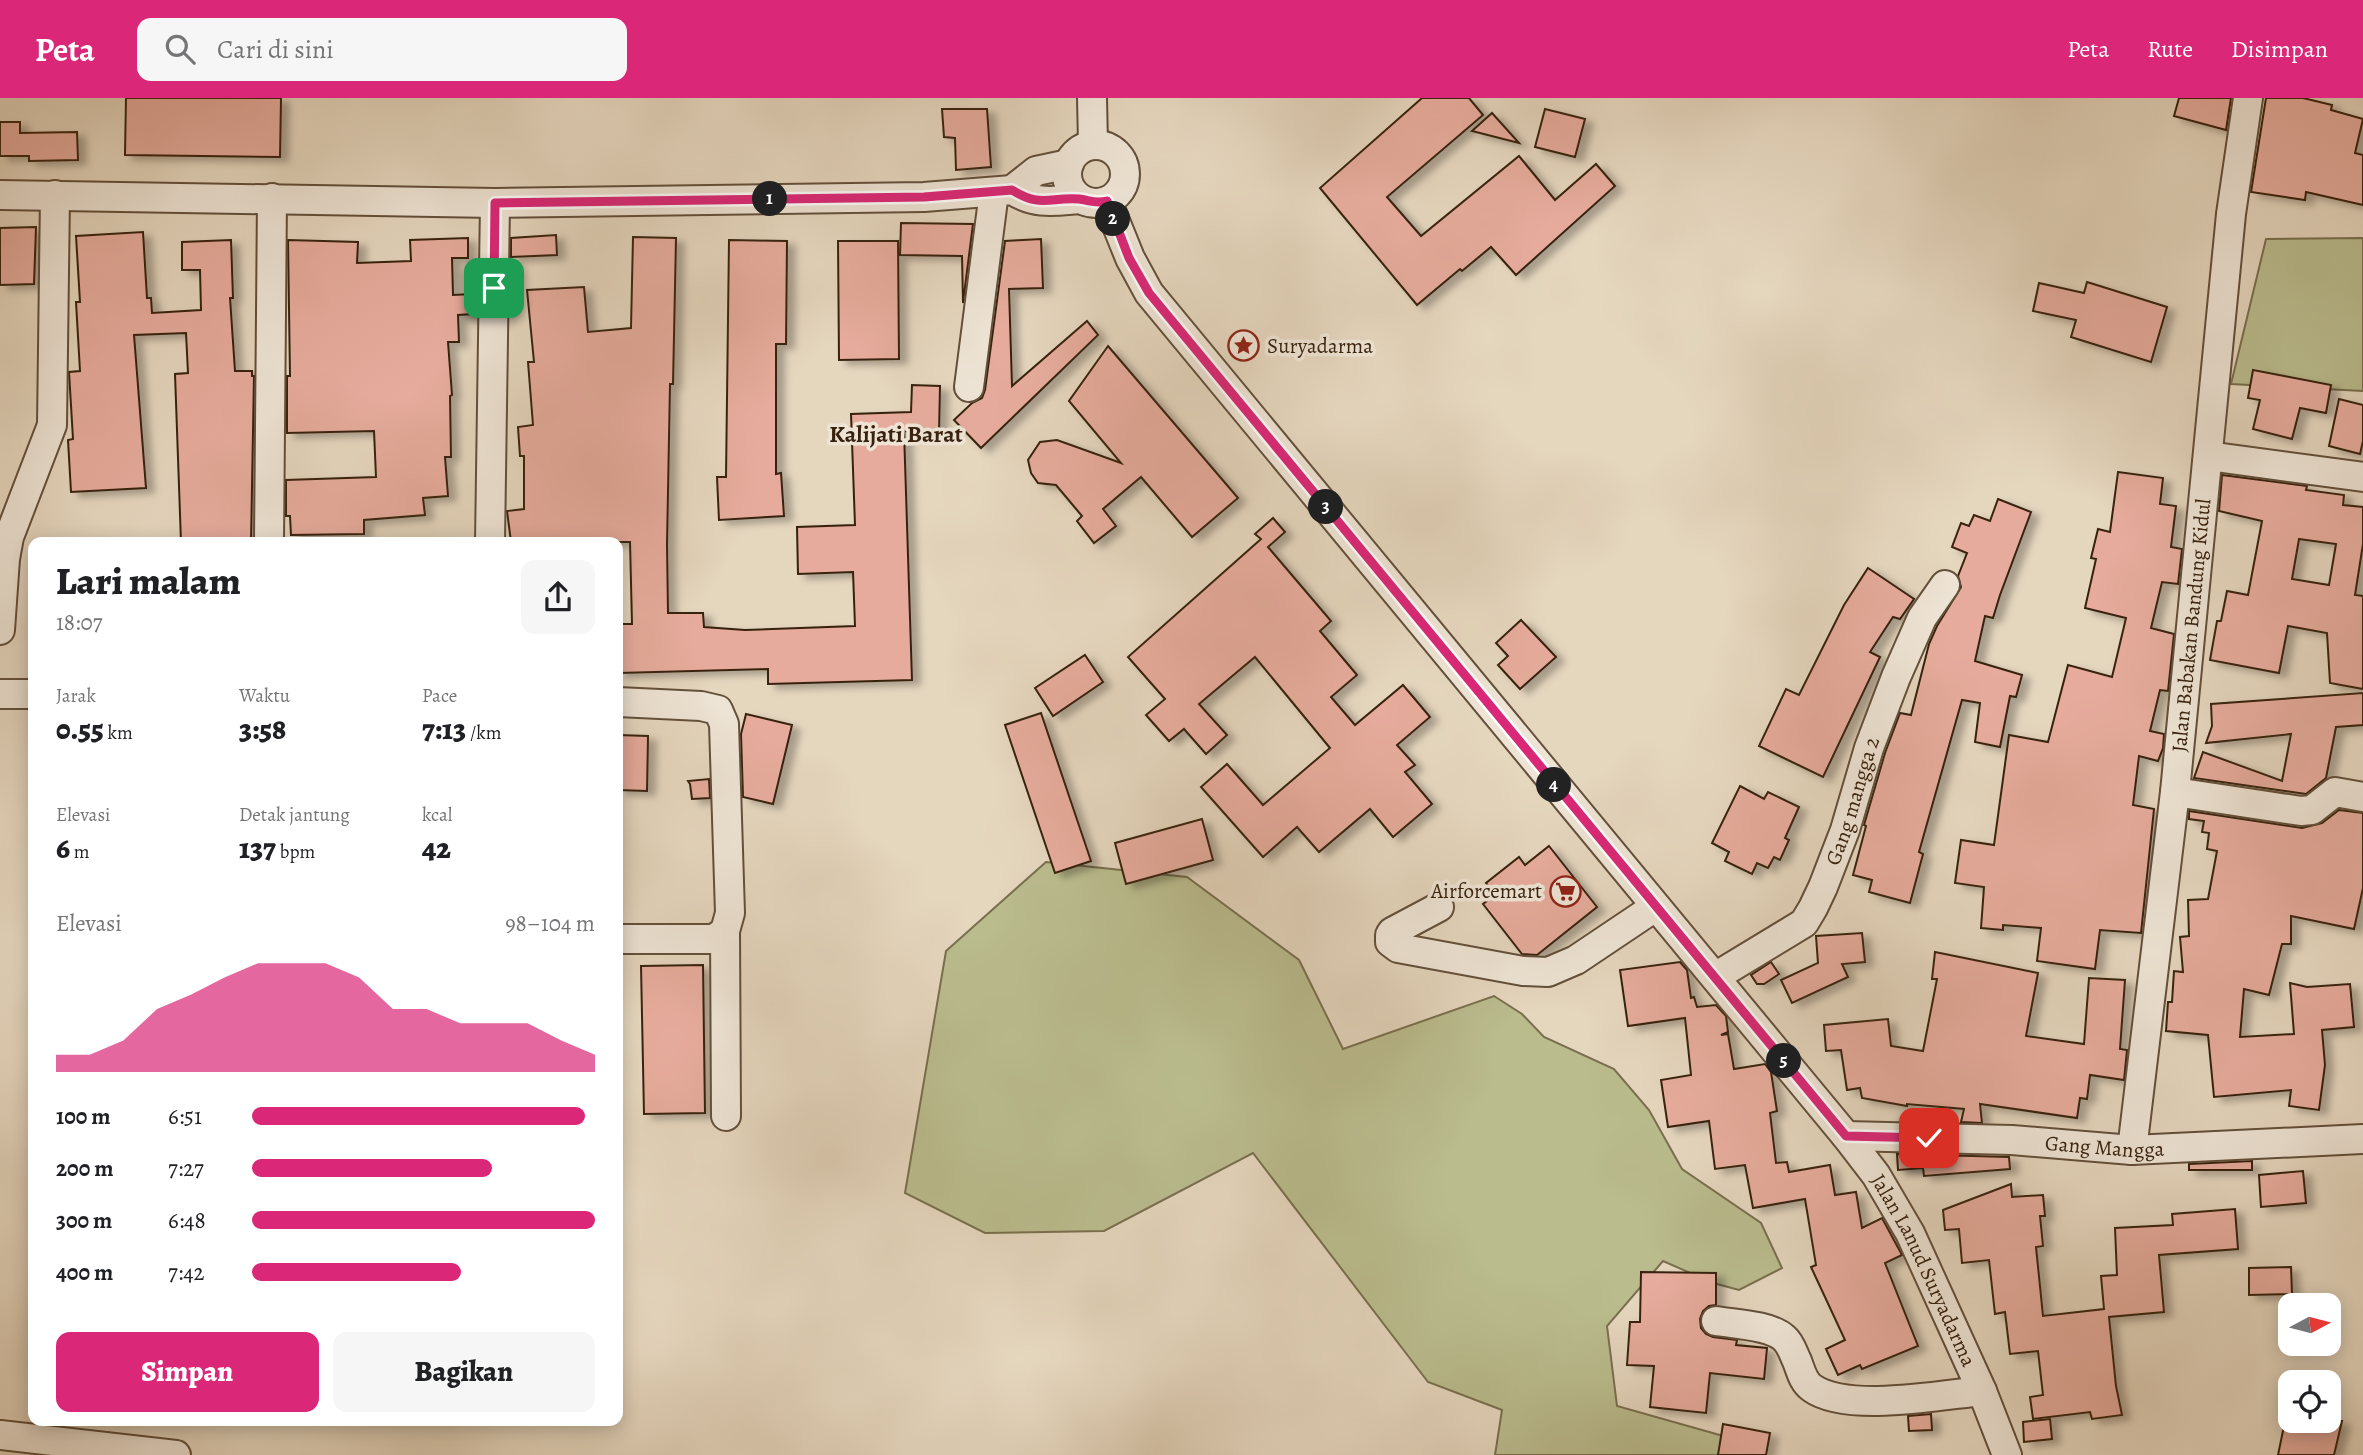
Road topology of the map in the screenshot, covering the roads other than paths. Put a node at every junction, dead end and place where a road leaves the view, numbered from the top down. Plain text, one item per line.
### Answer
1 (1093, 98) edge
2 (2248, 98) edge
3 (1093, 144) junction
4 (1069, 164) junction
5 (1003, 191) junction
6 (0, 195) edge
7 (55, 195) junction
8 (272, 198) junction
9 (1094, 200) junction
10 (495, 203) junction
11 (969, 387) dead end
12 (2207, 456) junction
13 (2363, 477) edge
14 (269, 537) edge
15 (490, 537) edge
16 (1945, 585) dead end
17 (0, 630) edge
18 (0, 694) edge
19 (28, 694) edge
20 (623, 702) edge
21 (2175, 792) junction
22 (2363, 797) edge
23 (1439, 906) dead end
24 (1655, 907) junction
25 (724, 931) junction
26 (623, 939) edge
27 (1715, 977) junction
28 (726, 1116) dead end
29 (1846, 1136) junction
30 (2363, 1139) edge
31 (2132, 1150) junction
32 (1716, 1321) dead end
33 (1982, 1391) junction
34 (0, 1436) edge
35 (176, 1455) edge
36 (2007, 1455) edge

1 - 3 street
2 - 12 street, Jalan Babakan Bandung Kidul
3 - 4 street
3 - 9 street
4 - 5 street
4 - 9 street
5 - 9 street
5 - 10 street
5 - 11 street
6 - 7 street
7 - 8 street
7 - 17 street
8 - 10 street
8 - 14 street
9 - 24 street, Jalan Lanud Suryadarma
10 - 15 street
12 - 13 street
12 - 21 street, Jalan Babakan Bandung Kidul
16 - 27 street, Gang mangga 2
18 - 19 street
20 - 25 street
21 - 22 street
21 - 31 street, Jalan Babakan Bandung Kidul
23 - 24 street
24 - 27 street, Jalan Lanud Suryadarma
25 - 26 street
25 - 28 street
27 - 29 street, Jalan Lanud Suryadarma
29 - 31 street, Gang Mangga
29 - 33 street, Jalan Lanud Suryadarma
30 - 31 street, Gang Mangga
32 - 33 street
33 - 36 street, Jalan Lanud Suryadarma
34 - 35 street

